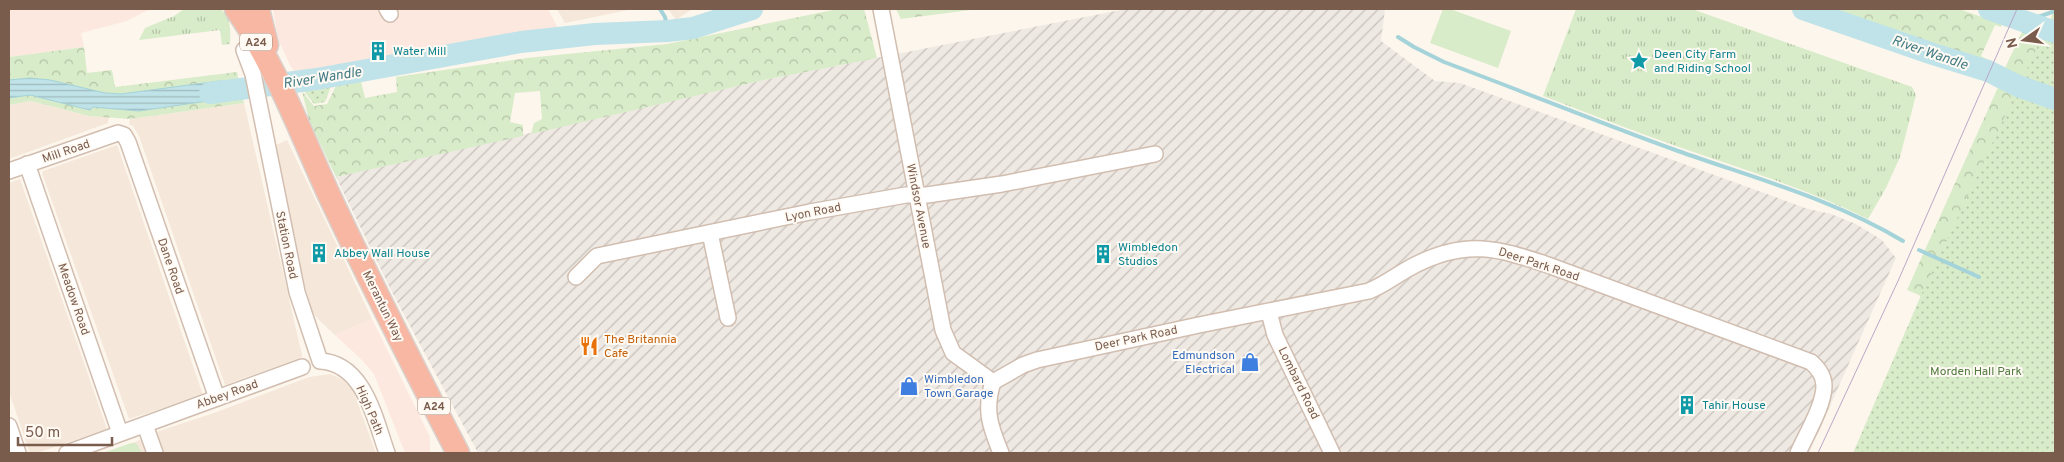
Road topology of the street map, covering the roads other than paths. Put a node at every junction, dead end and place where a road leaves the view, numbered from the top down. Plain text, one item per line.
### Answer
1 (236, 9) edge
2 (258, 9) edge
3 (880, 9) edge
4 (244, 50) dead end
5 (275, 75) junction
6 (124, 135) joint
7 (1155, 154) dead end
8 (27, 164) junction
9 (9, 170) edge
10 (916, 195) junction
11 (710, 233) junction
12 (576, 276) dead end
13 (1269, 312) junction
14 (728, 318) dead end
15 (320, 361) joint
16 (302, 366) dead end
17 (993, 382) junction
18 (217, 398) junction
19 (145, 425) junction
20 (9, 426) edge
21 (120, 433) junction
22 (18, 453) edge
23 (67, 453) edge
24 (155, 453) edge
25 (387, 453) edge
26 (458, 453) edge
27 (1001, 453) edge
28 (1332, 453) edge
29 (1798, 453) edge

1 - 5 highway, Merantun Way / A24
2 - 5 highway, Merantun Way / A24
3 - 10 street, Windsor Avenue
4 - 15 street, Station Road
5 - 26 highway, Merantun Way / A24
6 - 8 street, Mill Road
6 - 18 street, Dane Road
7 - 10 street, Lyon Road
8 - 9 street, Mill Road
8 - 21 street, Meadow Road
10 - 11 street, Lyon Road
10 - 17 street, Windsor Avenue
11 - 12 street, Lyon Road
11 - 14 street
13 - 17 street, Deer Park Road
13 - 28 street, Lombard Road
13 - 29 street, Deer Park Road
15 - 25 street, High Path
16 - 18 street, Abbey Road
17 - 27 street
18 - 19 street, Abbey Road
19 - 21 street, Abbey Road
19 - 24 street
20 - 22 street
21 - 23 street, Abbey Road

